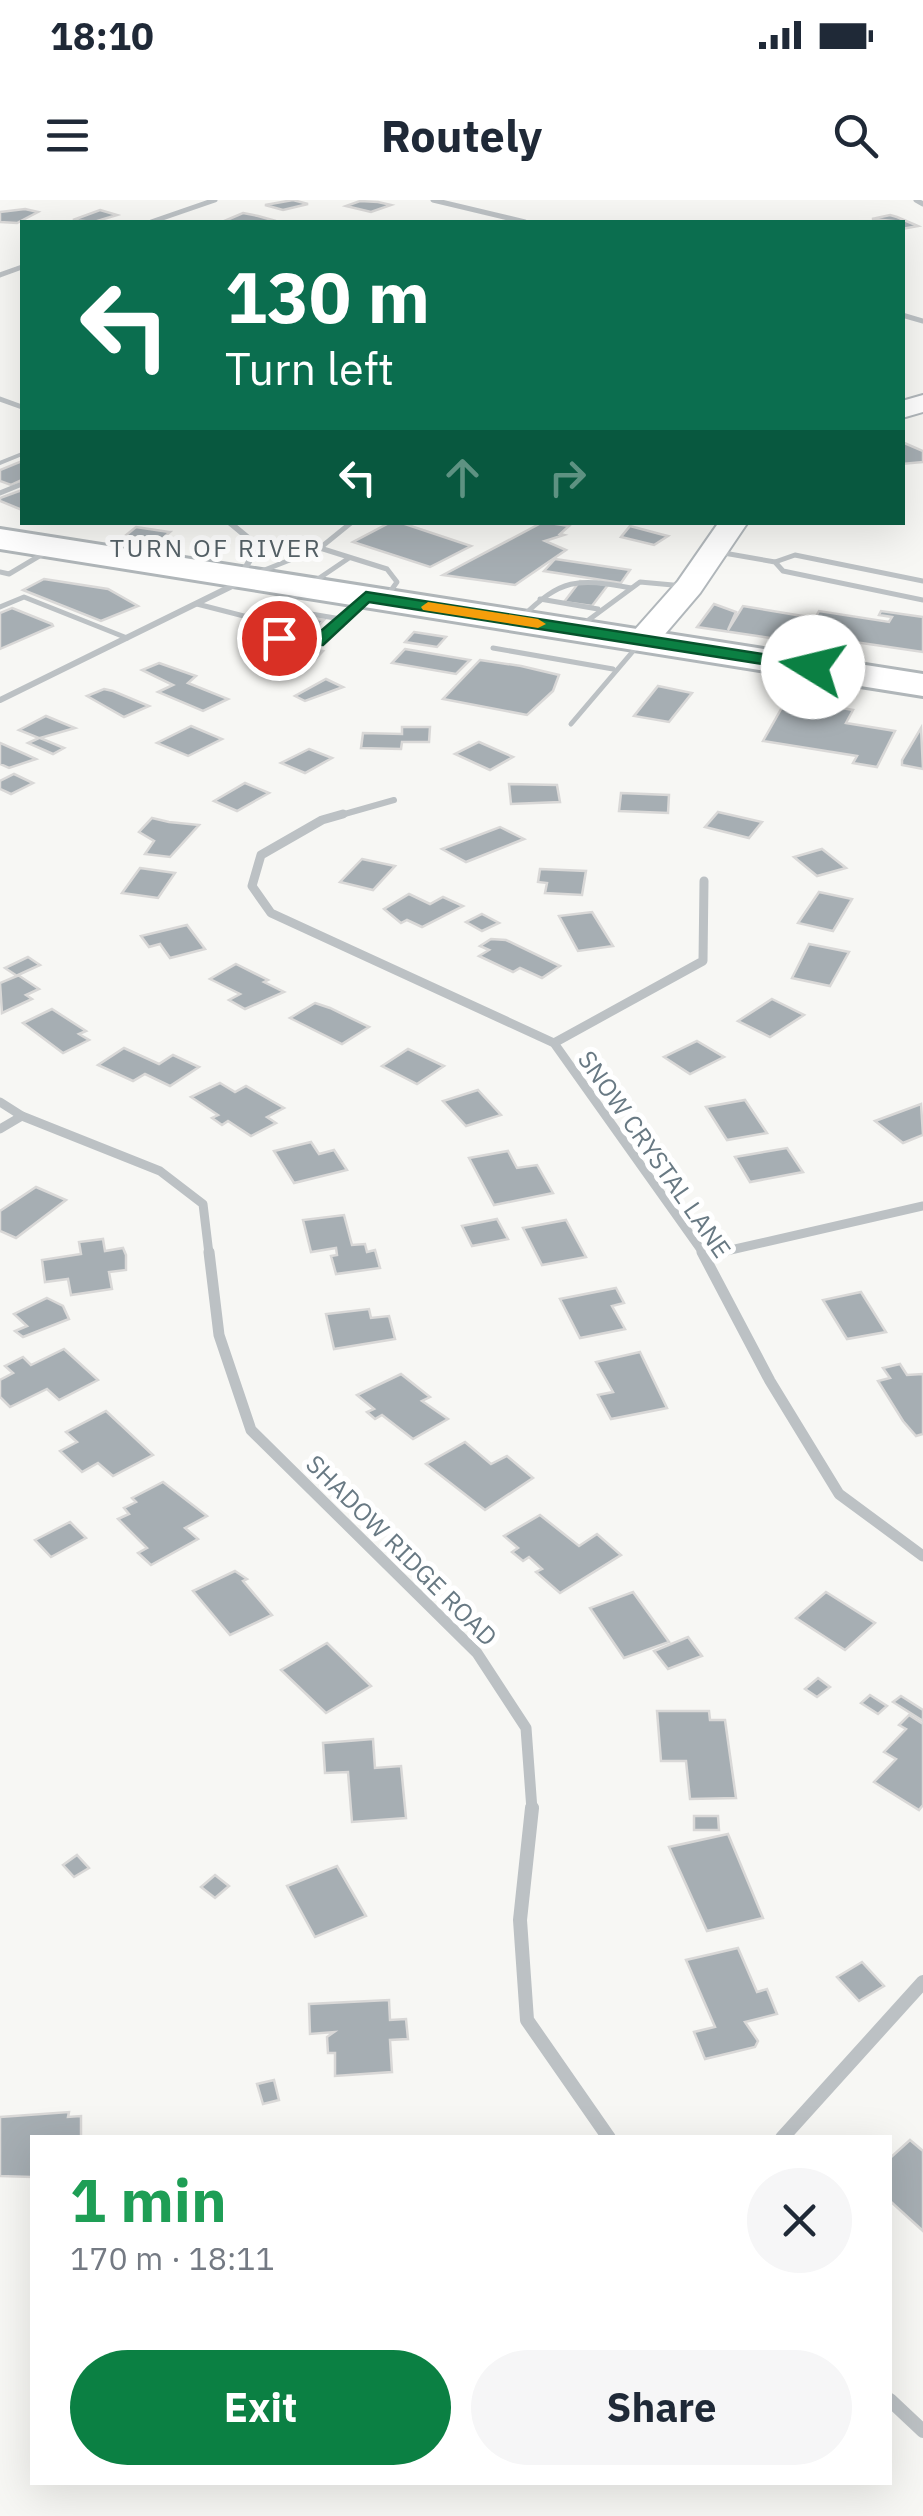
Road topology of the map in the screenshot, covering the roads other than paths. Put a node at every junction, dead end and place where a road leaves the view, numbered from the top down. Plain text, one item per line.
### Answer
1 (215, 200) edge
2 (433, 200) edge
3 (916, 200) edge
4 (923, 204) edge
5 (157, 220) edge
6 (516, 220) edge
7 (234, 525) edge
8 (348, 525) edge
9 (732, 525) edge
10 (0, 539) edge
11 (54, 548) junction
12 (320, 548) junction
13 (714, 551) junction
14 (349, 558) junction
15 (775, 562) junction
16 (0, 572) edge
17 (243, 578) junction
18 (923, 581) edge
19 (689, 587) junction
20 (631, 588) junction
21 (369, 596) junction
22 (293, 598) junction
23 (923, 600) edge
24 (197, 604) junction
25 (0, 607) edge
26 (529, 610) junction
27 (587, 620) junction
28 (267, 622) junction
29 (286, 625) dead end
30 (315, 630) dead end
31 (328, 632) junction
32 (128, 638) junction
33 (644, 640) junction
34 (494, 648) dead end
35 (614, 669) junction
36 (923, 685) edge
37 (0, 700) edge
38 (571, 724) dead end
39 (394, 800) dead end
40 (704, 881) dead end
41 (554, 1043) junction
42 (0, 1102) edge
43 (22, 1116) junction
44 (0, 1129) edge
45 (923, 1206) edge
46 (705, 1256) junction
47 (923, 1556) edge
48 (923, 1982) edge
49 (607, 2135) edge
50 (785, 2135) edge
51 (892, 2402) edge
52 (923, 2431) edge

1 - 5 street
2 - 6 street
3 - 4 street
7 - 17 street
8 - 12 lane
9 - 13 street
10 - 11 main road
11 - 16 lane
11 - 17 main road
12 - 14 lane
12 - 17 lane
13 - 15 lane
13 - 19 street
14 - 21 lane
14 - 22 lane
15 - 18 lane
15 - 23 lane
17 - 22 main road
17 - 24 street
19 - 20 lane
19 - 33 street
20 - 26 lane
20 - 27 lane
21 - 22 main road
21 - 26 main road
21 - 31 lane
22 - 28 lane
24 - 28 lane
24 - 32 street
25 - 32 lane
26 - 27 main road
27 - 33 main road
28 - 29 lane
28 - 31 lane
30 - 31 lane
32 - 37 street
33 - 35 lane
33 - 36 main road
34 - 35 lane
35 - 38 lane
39 - 41 street, SNOW CRYSTAL LANE
40 - 41 street
41 - 46 street, SNOW CRYSTAL LANE
42 - 43 street, SHADOW RIDGE ROAD
43 - 44 street
43 - 49 street, SHADOW RIDGE ROAD
45 - 46 street
46 - 47 street, SNOW CRYSTAL LANE
48 - 50 street
51 - 52 street

